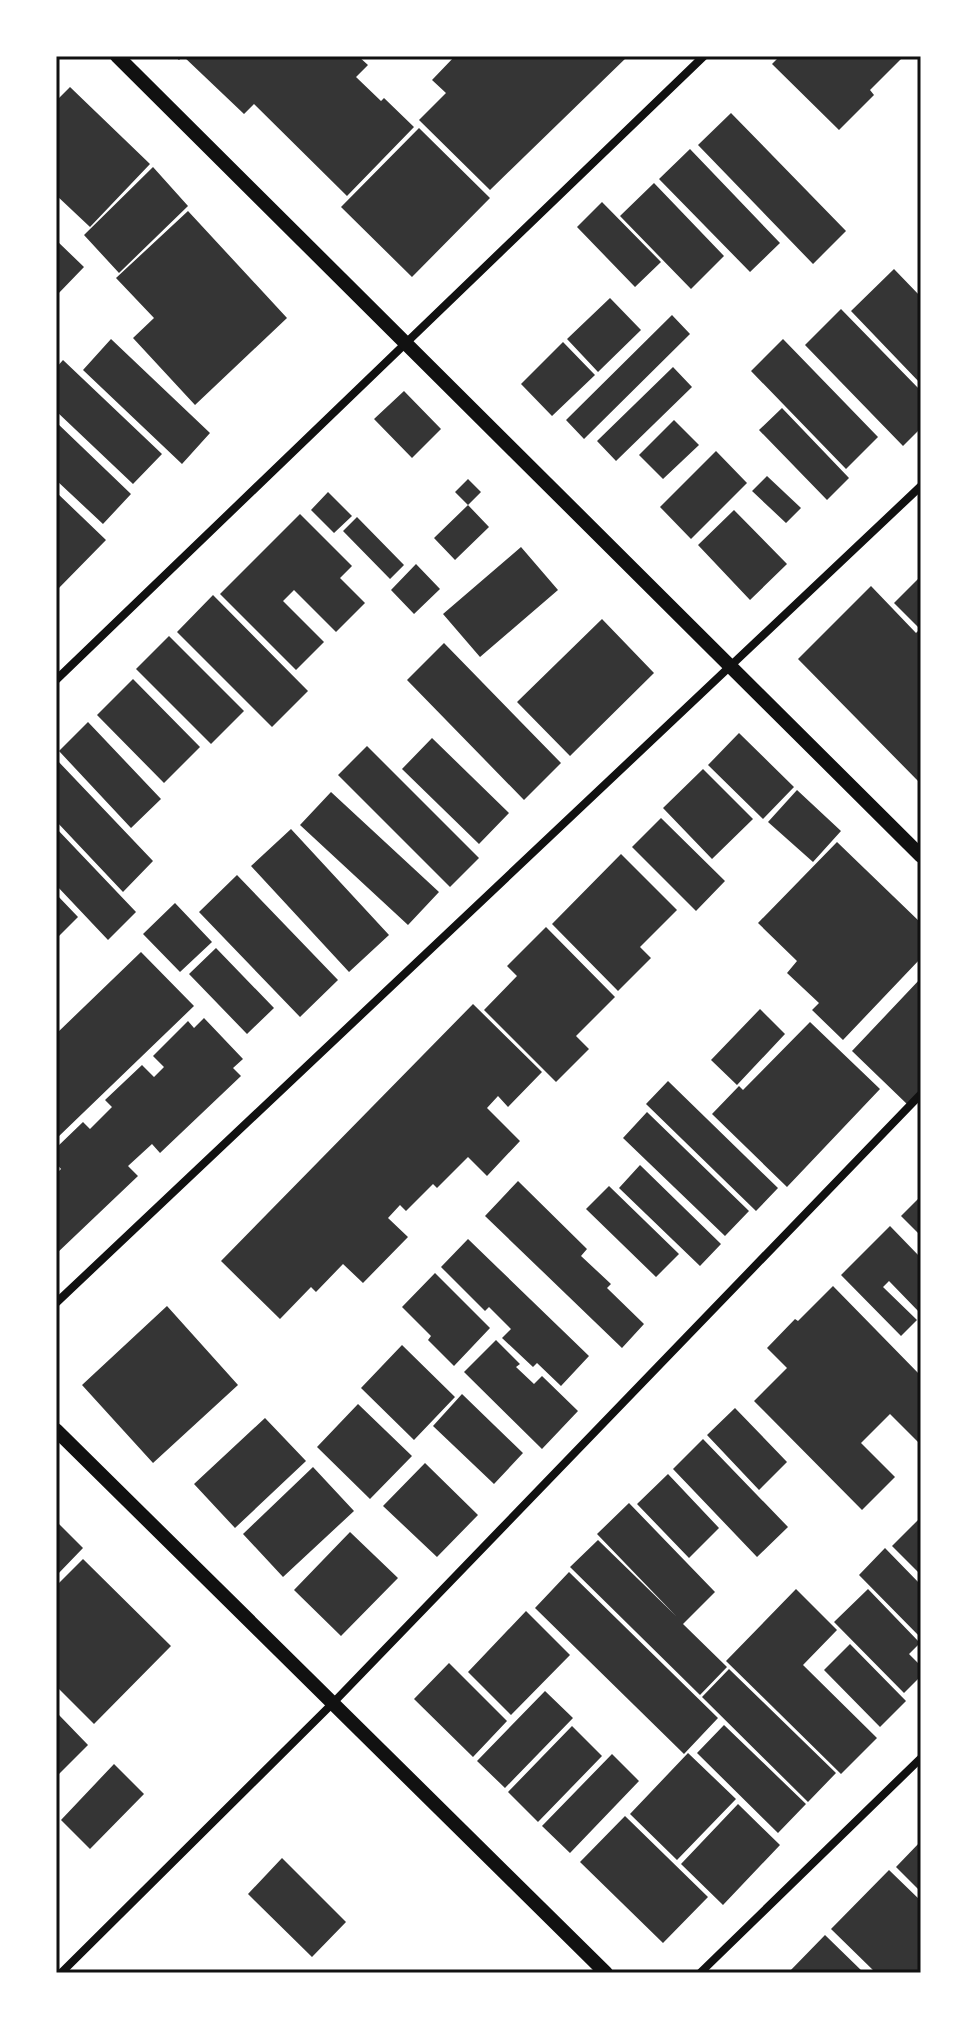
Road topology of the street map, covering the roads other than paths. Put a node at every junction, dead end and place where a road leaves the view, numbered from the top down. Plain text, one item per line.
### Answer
1 (117, 56) edge
2 (704, 56) edge
3 (406, 343) junction
4 (921, 486) edge
5 (731, 666) junction
6 (56, 680) edge
7 (921, 856) edge
8 (921, 1094) edge
9 (56, 1303) edge
10 (56, 1430) edge
11 (333, 1703) junction
12 (921, 1758) edge
13 (61, 1973) edge
14 (606, 1973) edge
15 (700, 1973) edge

1 - 3 street
2 - 3 street
3 - 5 street
3 - 6 street
4 - 5 street
5 - 7 street
5 - 9 street
8 - 11 street
10 - 11 street
11 - 13 street
11 - 14 street
12 - 15 street

